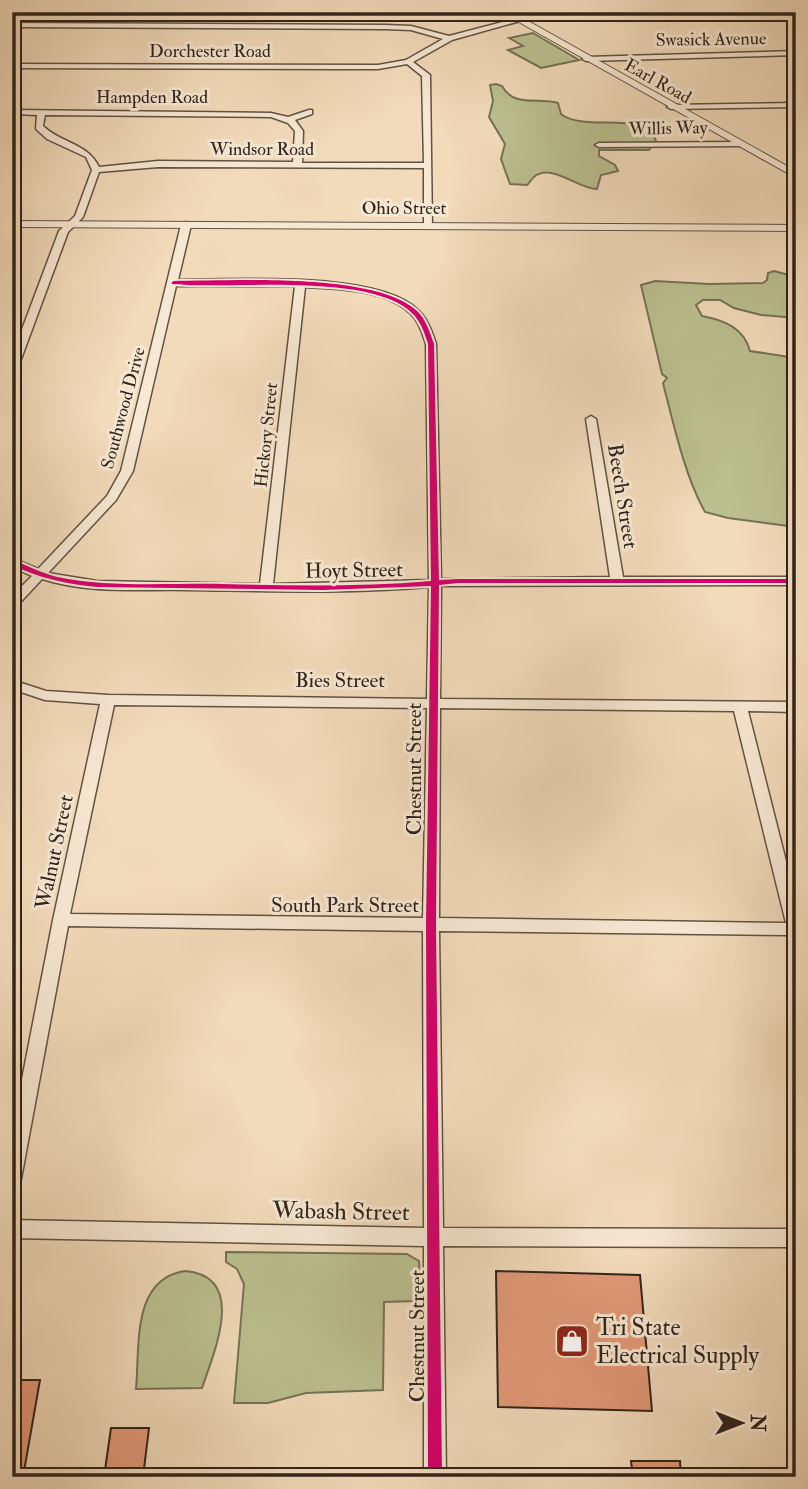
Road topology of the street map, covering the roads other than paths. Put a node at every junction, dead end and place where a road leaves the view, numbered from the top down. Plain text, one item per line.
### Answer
1 (548, 12) edge
2 (511, 15) edge
3 (13, 26) edge
4 (449, 38) junction
5 (796, 53) edge
6 (586, 59) junction
7 (408, 62) junction
8 (12, 66) edge
9 (796, 105) edge
10 (671, 107) junction
11 (12, 112) edge
12 (41, 112) junction
13 (309, 112) dead end
14 (291, 119) junction
15 (737, 144) junction
16 (599, 145) dead end
17 (298, 165) junction
18 (428, 166) junction
19 (96, 170) junction
20 (796, 175) edge
21 (12, 224) edge
22 (70, 225) junction
23 (186, 225) junction
24 (429, 226) junction
25 (796, 228) edge
26 (174, 283) junction
27 (300, 285) junction
28 (12, 370) edge
29 (591, 419) dead end
30 (12, 562) edge
31 (40, 575) junction
32 (617, 580) junction
33 (796, 581) edge
34 (435, 583) junction
35 (266, 588) junction
36 (12, 604) edge
37 (12, 684) edge
38 (108, 699) junction
39 (432, 702) junction
40 (740, 707) junction
41 (796, 707) edge
42 (61, 920) junction
43 (431, 923) junction
44 (795, 931) edge
45 (12, 1179) edge
46 (12, 1229) edge
47 (434, 1237) junction
48 (796, 1238) edge
49 (435, 1477) edge

1 - 2 street
2 - 4 street
2 - 6 street, Earl Road
3 - 4 street
4 - 7 street
5 - 6 street, Swasick Avenue
6 - 10 street, Earl Road
7 - 8 street, Dorchester Road
7 - 18 street
9 - 10 street
10 - 15 street, Earl Road
11 - 12 street, Hampden Road
12 - 14 street, Hampden Road
12 - 19 street
13 - 14 street, Hampden Road
14 - 17 street
15 - 16 street, Willis Way
15 - 20 street, Earl Road
17 - 18 street, Windsor Road
17 - 19 street, Windsor Road
18 - 24 street
19 - 22 street
21 - 22 street, Ohio Street
22 - 23 street, Ohio Street
22 - 28 street
23 - 24 street, Ohio Street
23 - 26 street, Southwood Drive
24 - 25 street, Ohio Street
26 - 27 street, Chestnut Street
26 - 31 street, Southwood Drive
27 - 34 street, Chestnut Street
27 - 35 street, Hickory Street
29 - 32 street, Beech Street
30 - 31 street, Hoyt Street
31 - 35 street, Hoyt Street
31 - 36 street, Southwood Drive
32 - 33 street, Hoyt Street
32 - 34 street, Hoyt Street
34 - 35 street, Hoyt Street
34 - 39 street, Chestnut Street
37 - 38 street, Bies Street
38 - 39 street, Bies Street
38 - 42 street, Walnut Street
39 - 40 street, Bies Street
39 - 43 street, Chestnut Street
40 - 41 street, Bies Street
40 - 44 street
42 - 43 street, South Park Street
42 - 45 street, Walnut Street
43 - 44 street, South Park Street
43 - 47 street, Chestnut Street
46 - 47 street, Wabash Street
47 - 48 street, Wabash Street
47 - 49 street, Chestnut Street

